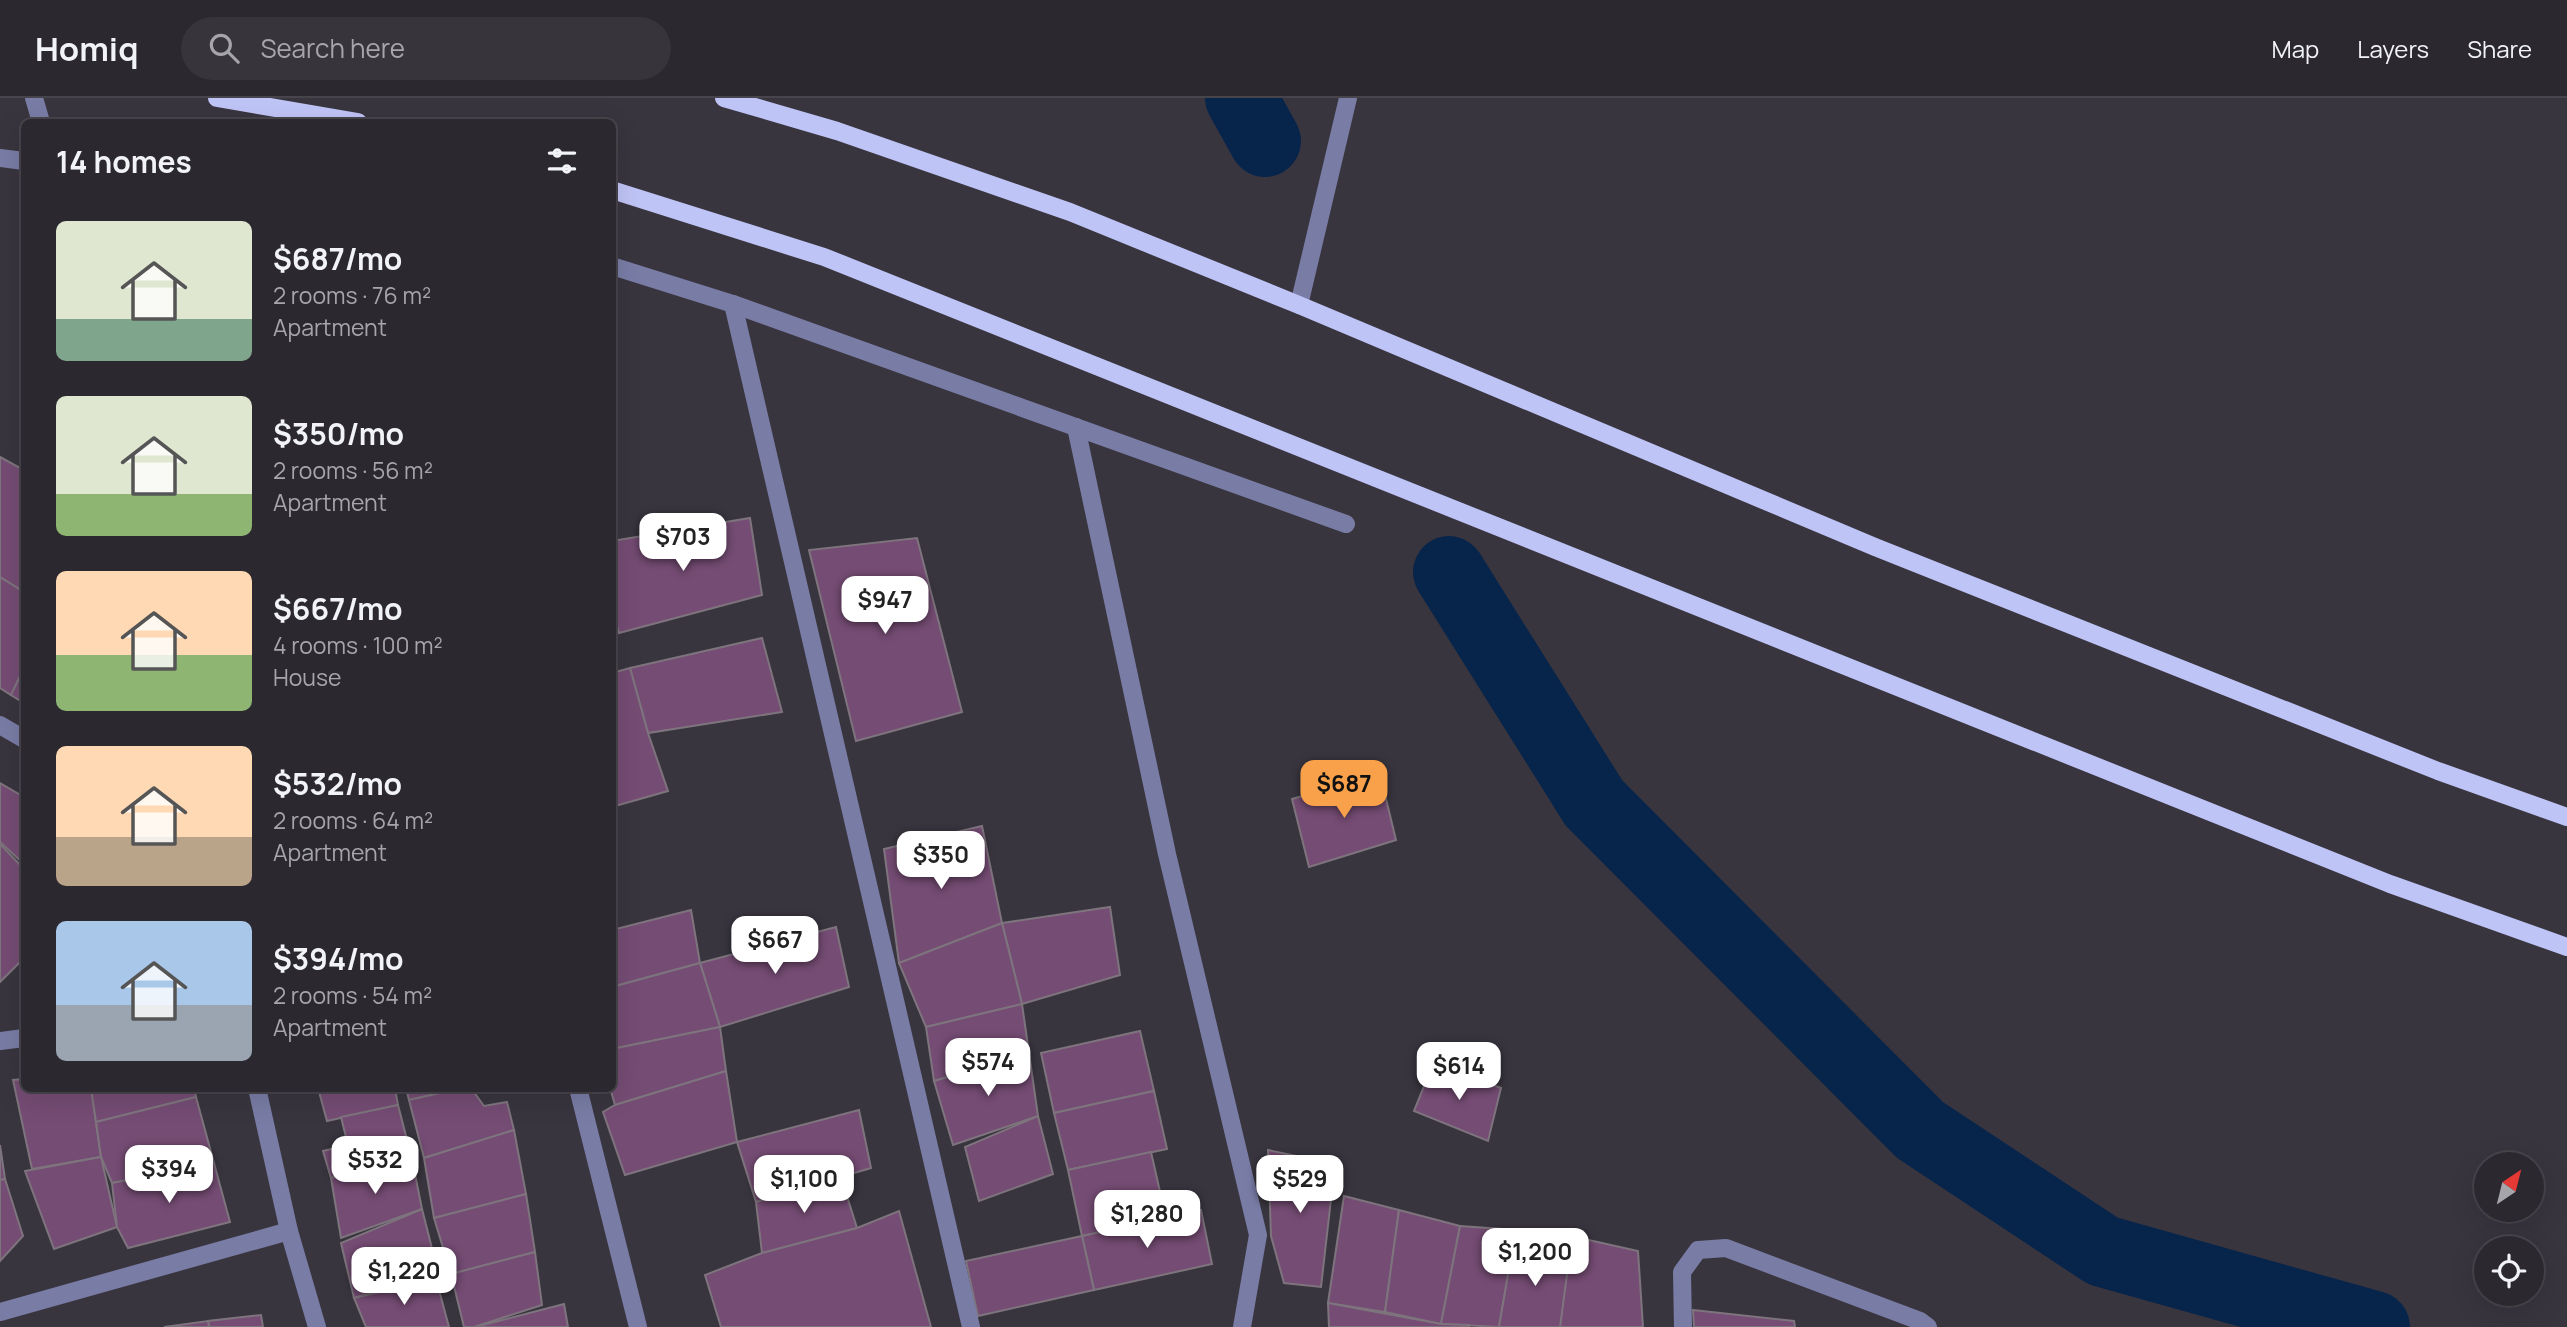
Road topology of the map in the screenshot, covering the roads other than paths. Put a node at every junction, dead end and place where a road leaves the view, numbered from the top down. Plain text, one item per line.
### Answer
1 (34, 98) edge
2 (217, 98) edge
3 (724, 98) edge
4 (1348, 98) edge
5 (40, 119) edge
6 (340, 119) edge
7 (0, 158) edge
8 (21, 161) edge
9 (616, 191) edge
10 (616, 267) edge
11 (733, 304) junction
12 (1299, 305) junction
13 (1076, 427) junction
14 (1346, 524) dead end
15 (0, 725) edge
16 (21, 737) edge
17 (2567, 817) edge
18 (2567, 947) edge
19 (21, 1038) edge
20 (0, 1041) edge
21 (258, 1092) edge
22 (579, 1092) edge
23 (289, 1231) junction
24 (0, 1312) edge
25 (317, 1327) edge
26 (638, 1327) edge
27 (971, 1327) edge
28 (1241, 1327) edge
29 (1683, 1327) edge
30 (1928, 1327) edge

1 - 5 street
2 - 6 main road
3 - 12 main road
4 - 12 street
7 - 8 street
9 - 18 main road
10 - 11 street
11 - 13 street
11 - 27 street
12 - 17 main road
13 - 14 street
13 - 28 street
15 - 16 street
19 - 20 street
21 - 23 street
22 - 26 street
23 - 24 street
23 - 25 street
29 - 30 street

